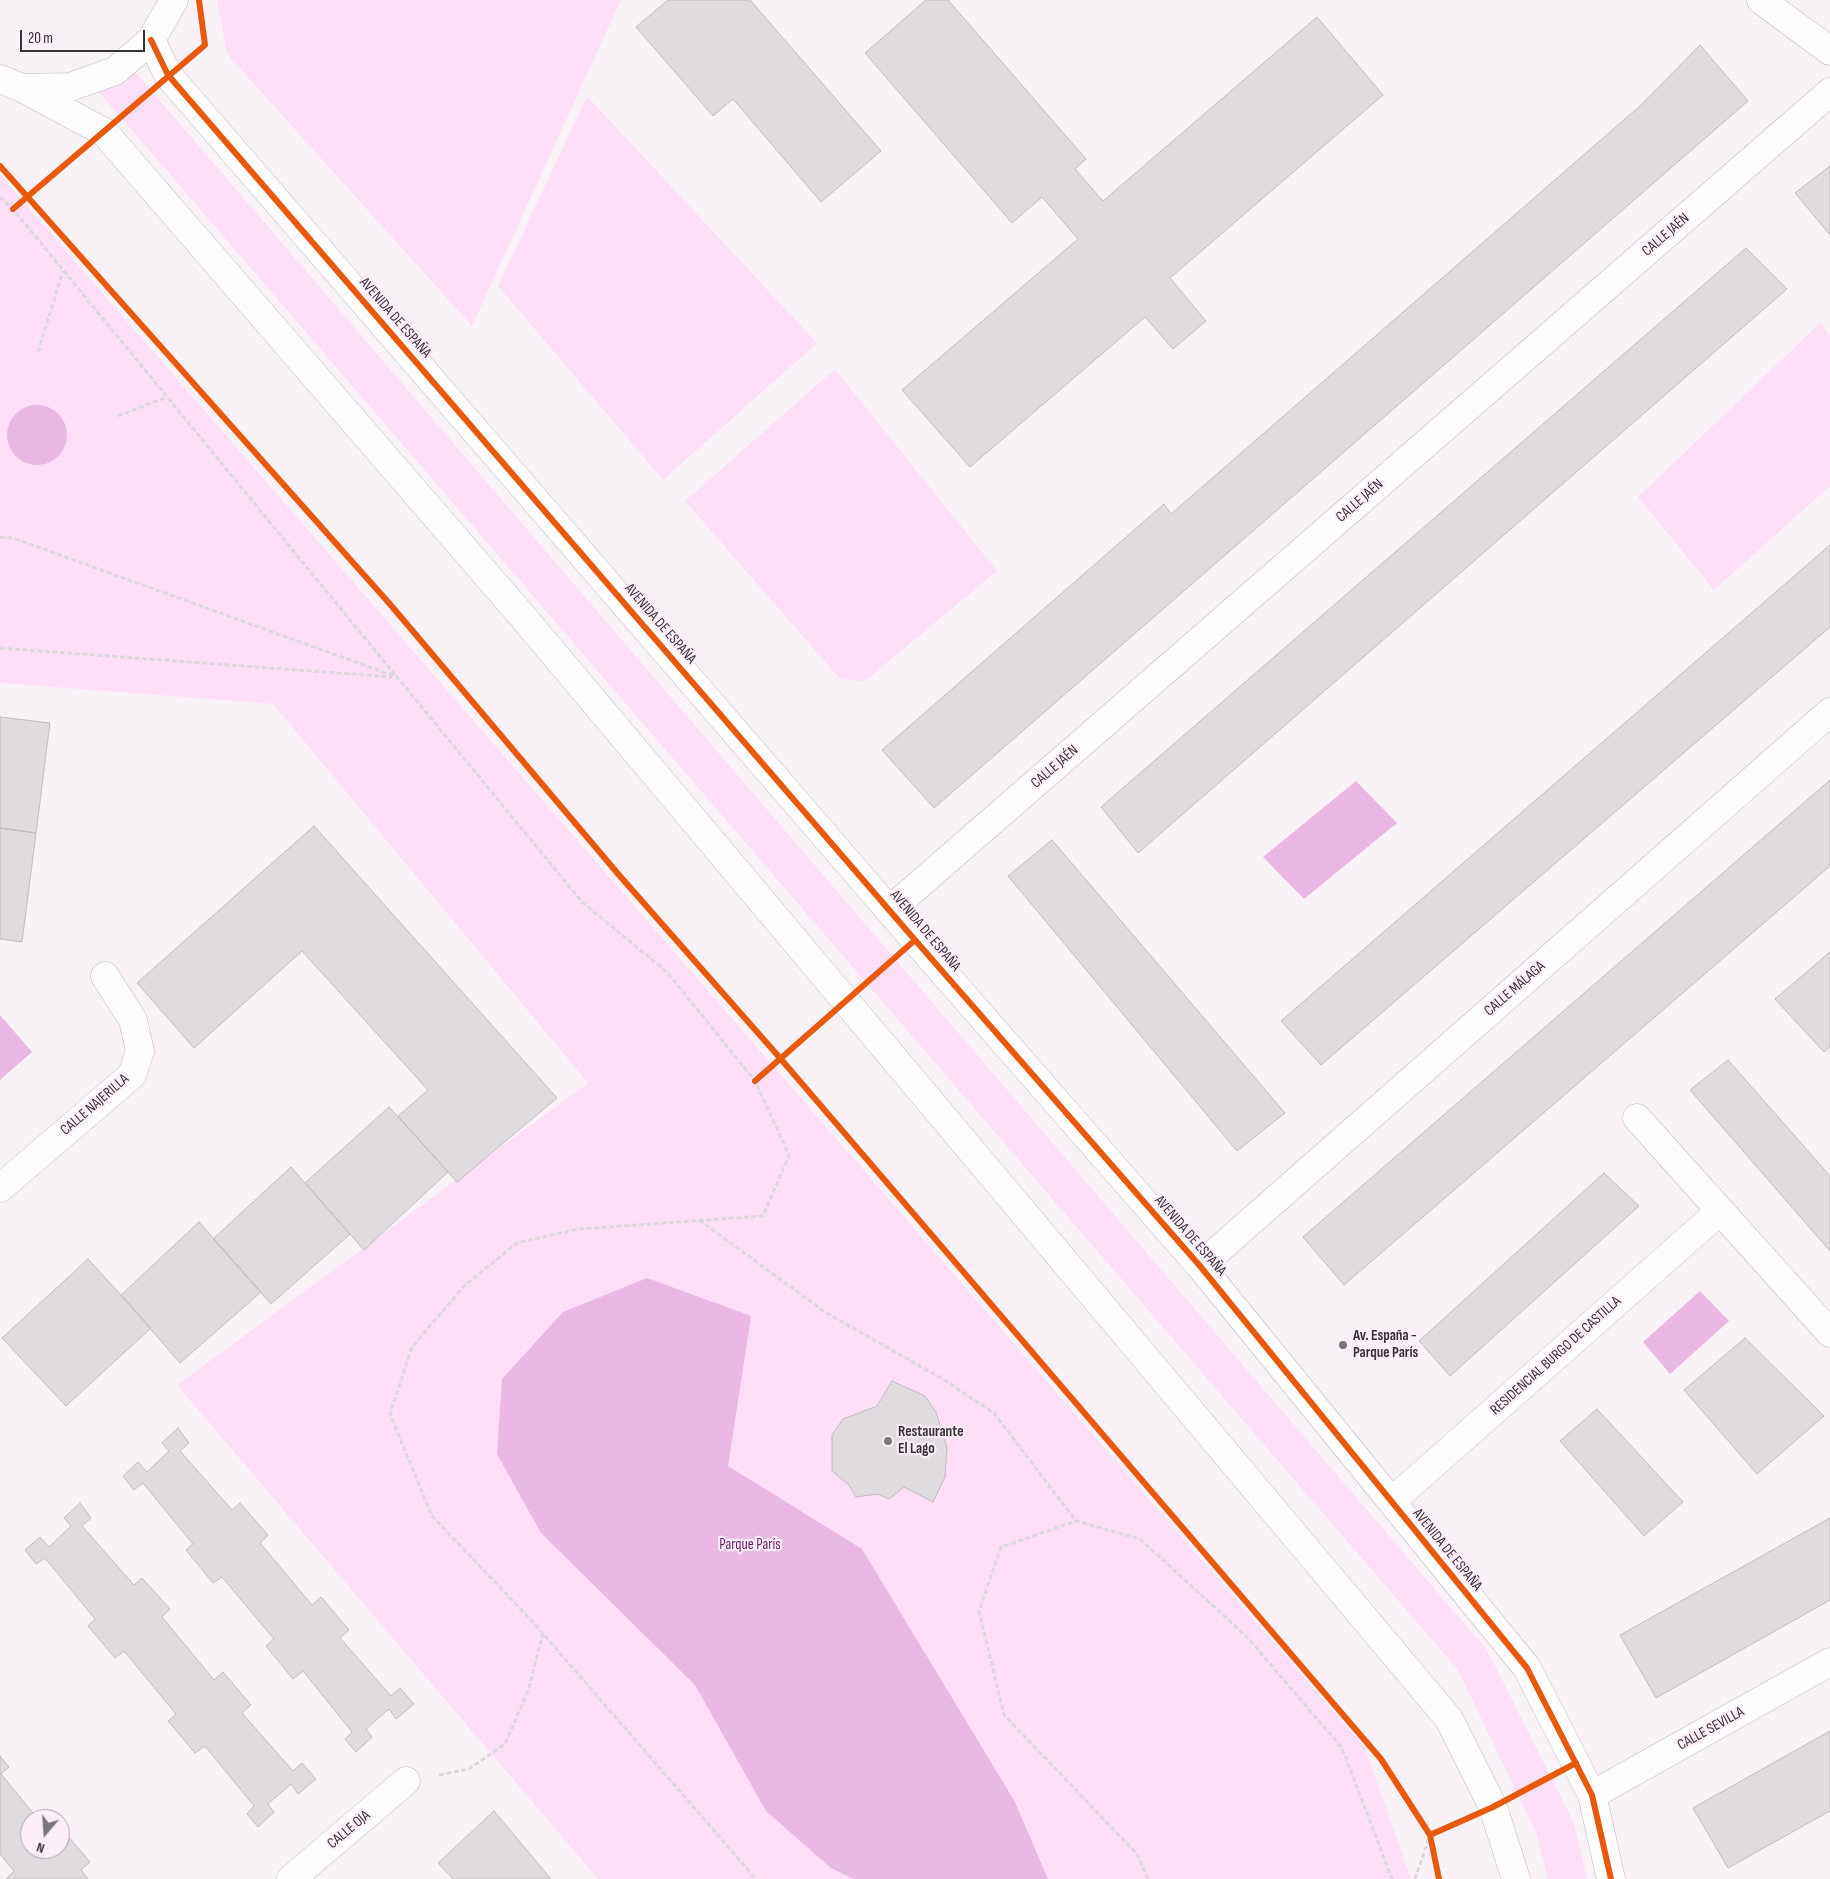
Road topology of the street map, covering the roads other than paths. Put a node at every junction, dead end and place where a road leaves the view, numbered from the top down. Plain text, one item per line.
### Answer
1 (174, 0) edge
2 (1762, 0) edge
3 (151, 40) junction
4 (1830, 51) edge
5 (11, 84) edge
6 (1830, 92) edge
7 (1830, 712) edge
8 (891, 910) junction
9 (105, 976) dead end
10 (1637, 1118) dead end
11 (0, 1188) edge
12 (1720, 1211) junction
13 (1200, 1266) junction
14 (1830, 1333) edge
15 (1392, 1501) junction
16 (1830, 1662) edge
17 (406, 1780) road end
18 (1592, 1795) junction
19 (291, 1879) edge
20 (1516, 1879) edge
21 (1611, 1879) edge

1 - 3 street
2 - 4 street
3 - 5 street
3 - 8 street, AVENIDA DE ESPAÑA
5 - 20 street
6 - 8 street, CALLE JAÉN
7 - 13 street, CALLE MÁLAGA
8 - 13 street, AVENIDA DE ESPAÑA
9 - 11 street, CALLE NAJERILLA
10 - 12 street
12 - 14 street
12 - 15 street, RESIDENCIAL BURGO DE CASTILLA
13 - 15 street, AVENIDA DE ESPAÑA
15 - 18 street, AVENIDA DE ESPAÑA
16 - 18 street, CALLE SEVILLA
17 - 19 street, CALLE OJA
18 - 21 street, AVENIDA DE ESPAÑA

